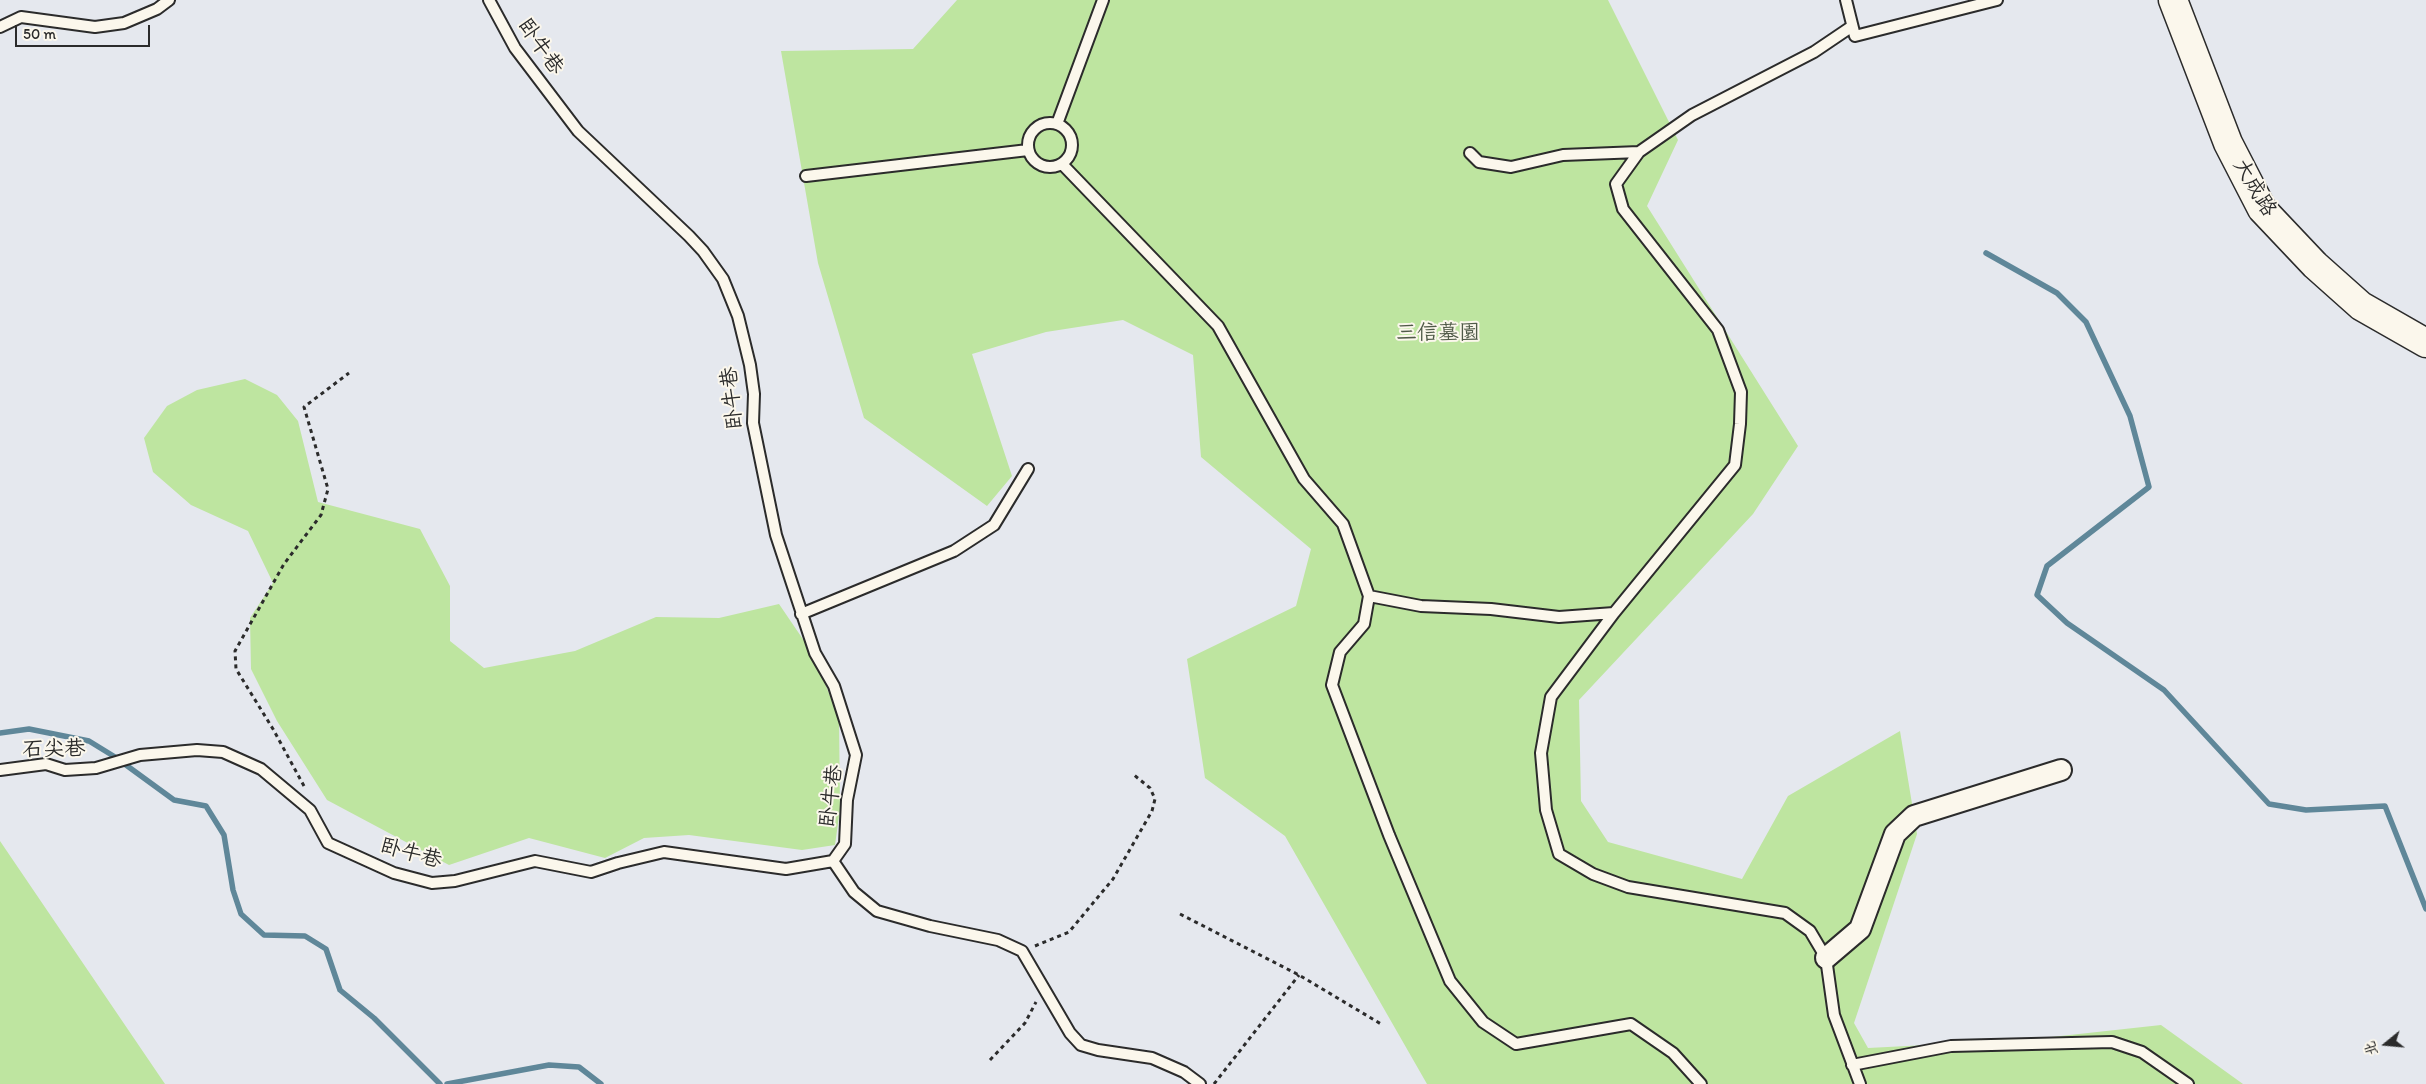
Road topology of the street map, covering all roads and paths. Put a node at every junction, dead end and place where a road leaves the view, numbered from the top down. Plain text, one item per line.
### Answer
1 (169, 0) edge
2 (490, 0) edge
3 (1103, 0) edge
4 (1846, 0) edge
5 (1997, 0) edge
6 (2173, 0) edge
7 (0, 27) edge
8 (1851, 27) junction
9 (1057, 124) junction
10 (1028, 150) junction
11 (1639, 152) junction
12 (1470, 153) dead end
13 (1062, 164) junction
14 (806, 176) dead end
15 (2426, 344) edge
16 (350, 372) dead end
17 (1028, 470) dead end
18 (1369, 596) junction
19 (1614, 613) junction
20 (801, 614) junction
21 (134, 757) joint
22 (0, 770) edge
23 (2061, 770) dead end
24 (1134, 775) dead end
25 (310, 810) junction
26 (833, 862) junction
27 (1180, 914) dead end
28 (1022, 951) junction
29 (1826, 958) junction
30 (1299, 975) junction
31 (1044, 988) junction
32 (1381, 1024) dead end
33 (990, 1060) dead end
34 (1852, 1065) junction
35 (1200, 1084) edge
36 (1214, 1084) edge
37 (1701, 1084) edge
38 (1860, 1084) edge
39 (2188, 1084) edge

1 - 7 lane
2 - 20 lane, 卧牛巷
3 - 9 lane
4 - 8 lane
5 - 8 lane
6 - 15 street, 大成路
8 - 11 lane
9 - 10 lane
9 - 13 lane
10 - 13 lane
10 - 14 lane
11 - 12 lane
11 - 19 lane
13 - 18 lane
16 - 25 path
17 - 20 lane
18 - 19 lane
18 - 37 lane
19 - 29 lane
20 - 26 lane, 卧牛巷
21 - 22 lane, 石尖巷
21 - 25 lane, 卧牛巷
23 - 29 street
24 - 28 path
25 - 26 lane, 卧牛巷
26 - 28 lane
27 - 30 path
28 - 31 lane
29 - 34 lane
30 - 32 path
30 - 36 path
31 - 33 path
31 - 35 lane
34 - 38 lane
34 - 39 lane

